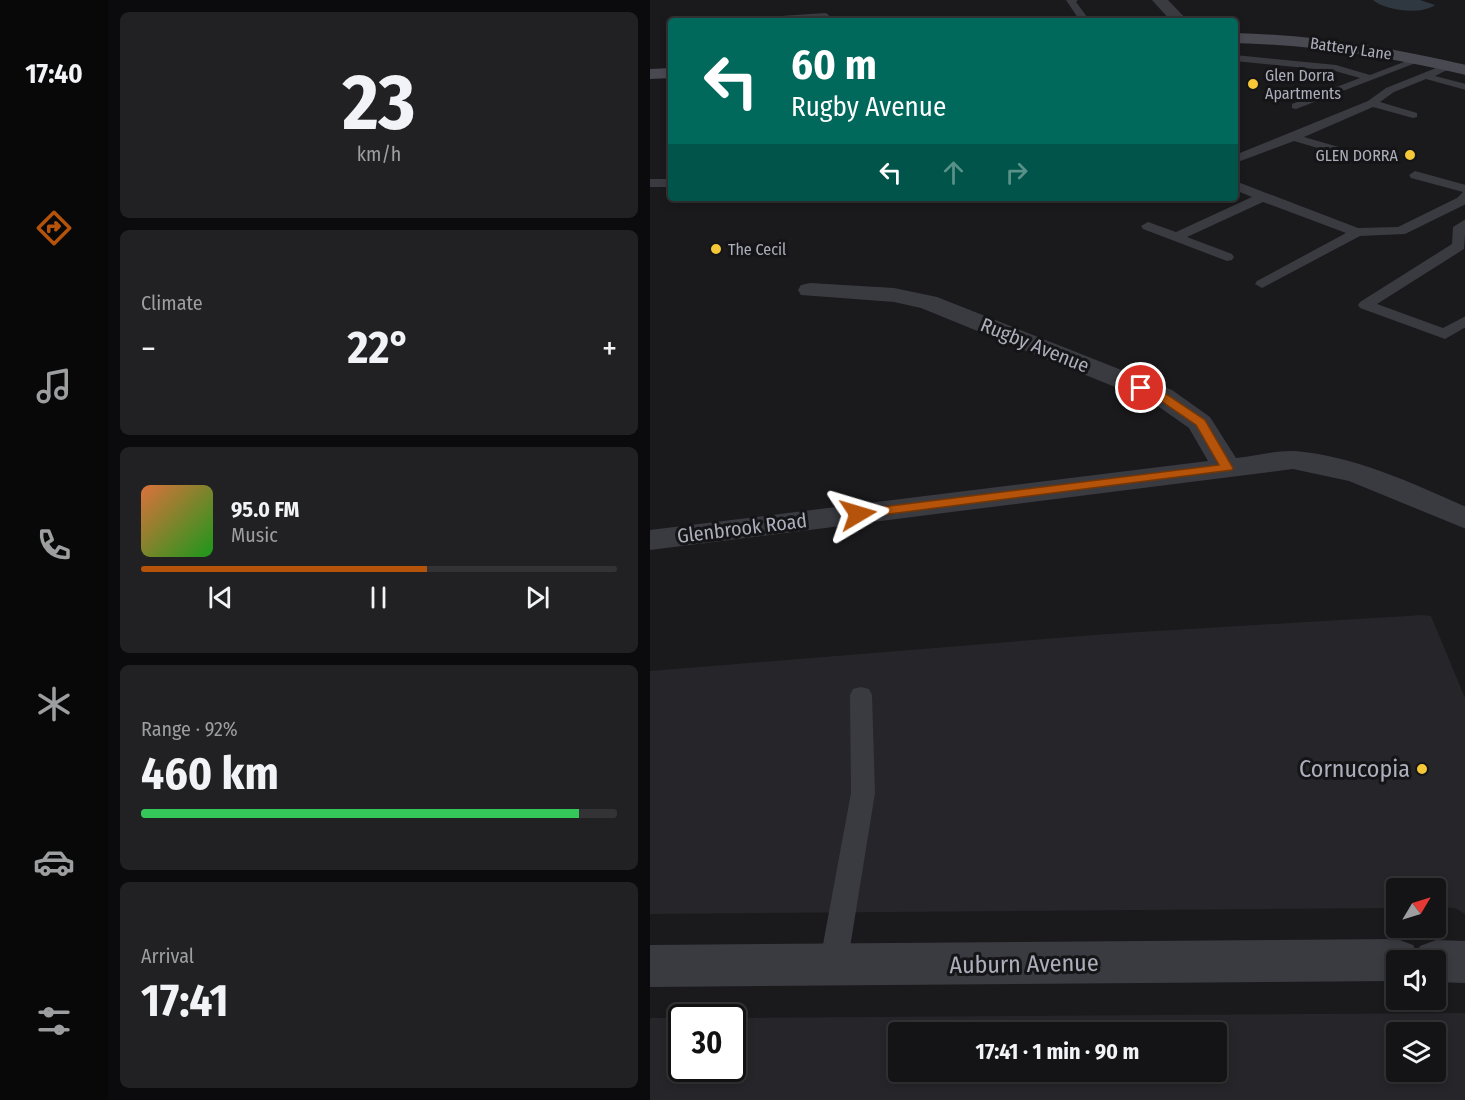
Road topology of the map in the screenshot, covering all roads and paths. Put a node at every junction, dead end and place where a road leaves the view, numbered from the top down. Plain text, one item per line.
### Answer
1 (1074, 0) edge
2 (1160, 0) edge
3 (795, 18) edge
4 (825, 18) edge
5 (1083, 18) edge
6 (1177, 18) edge
7 (1238, 38) edge
8 (1238, 58) edge
9 (1421, 59) junction
10 (1461, 69) edge
11 (668, 73) edge
12 (650, 75) edge
13 (1425, 76) junction
14 (1370, 78) junction
15 (1466, 87) edge
16 (1372, 103) junction
17 (1296, 106) dead end
18 (1412, 116) dead end
19 (1293, 137) junction
20 (1338, 150) dead end
21 (1238, 158) edge
22 (1415, 175) dead end
23 (650, 183) edge
24 (668, 183) edge
25 (1238, 186) edge
26 (1466, 189) edge
27 (1466, 195) edge
28 (1262, 197) junction
29 (1466, 224) edge
30 (1148, 226) dead end
31 (1357, 232) junction
32 (1176, 237) junction
33 (1462, 247) edge
34 (1227, 257) dead end
35 (1262, 284) dead end
36 (810, 290) dead end
37 (1466, 320) edge
38 (1227, 468) junction
39 (1466, 519) edge
40 (650, 540) edge
41 (861, 694) dead end
42 (1386, 960) edge
43 (1446, 961) edge
44 (1466, 962) edge
45 (650, 966) edge
46 (833, 966) junction

1 - 5 lane
2 - 6 street
3 - 4 lane
7 - 9 street, Battery Lane
8 - 14 lane
9 - 10 street, Battery Lane
9 - 14 lane
10 - 13 lane
11 - 12 street
13 - 15 lane
13 - 16 lane
14 - 17 lane
16 - 18 lane
16 - 19 lane
19 - 20 lane
19 - 21 lane
22 - 26 lane
23 - 24 lane
25 - 28 lane
27 - 31 lane
28 - 31 lane
28 - 32 lane
29 - 33 lane
30 - 32 lane
31 - 35 lane
32 - 34 lane
33 - 37 lane
36 - 38 street, Rugby Avenue
38 - 39 street
38 - 40 street, Glenbrook Road
41 - 46 lane
42 - 46 street, Auburn Avenue
43 - 44 street
45 - 46 street, Auburn Avenue

